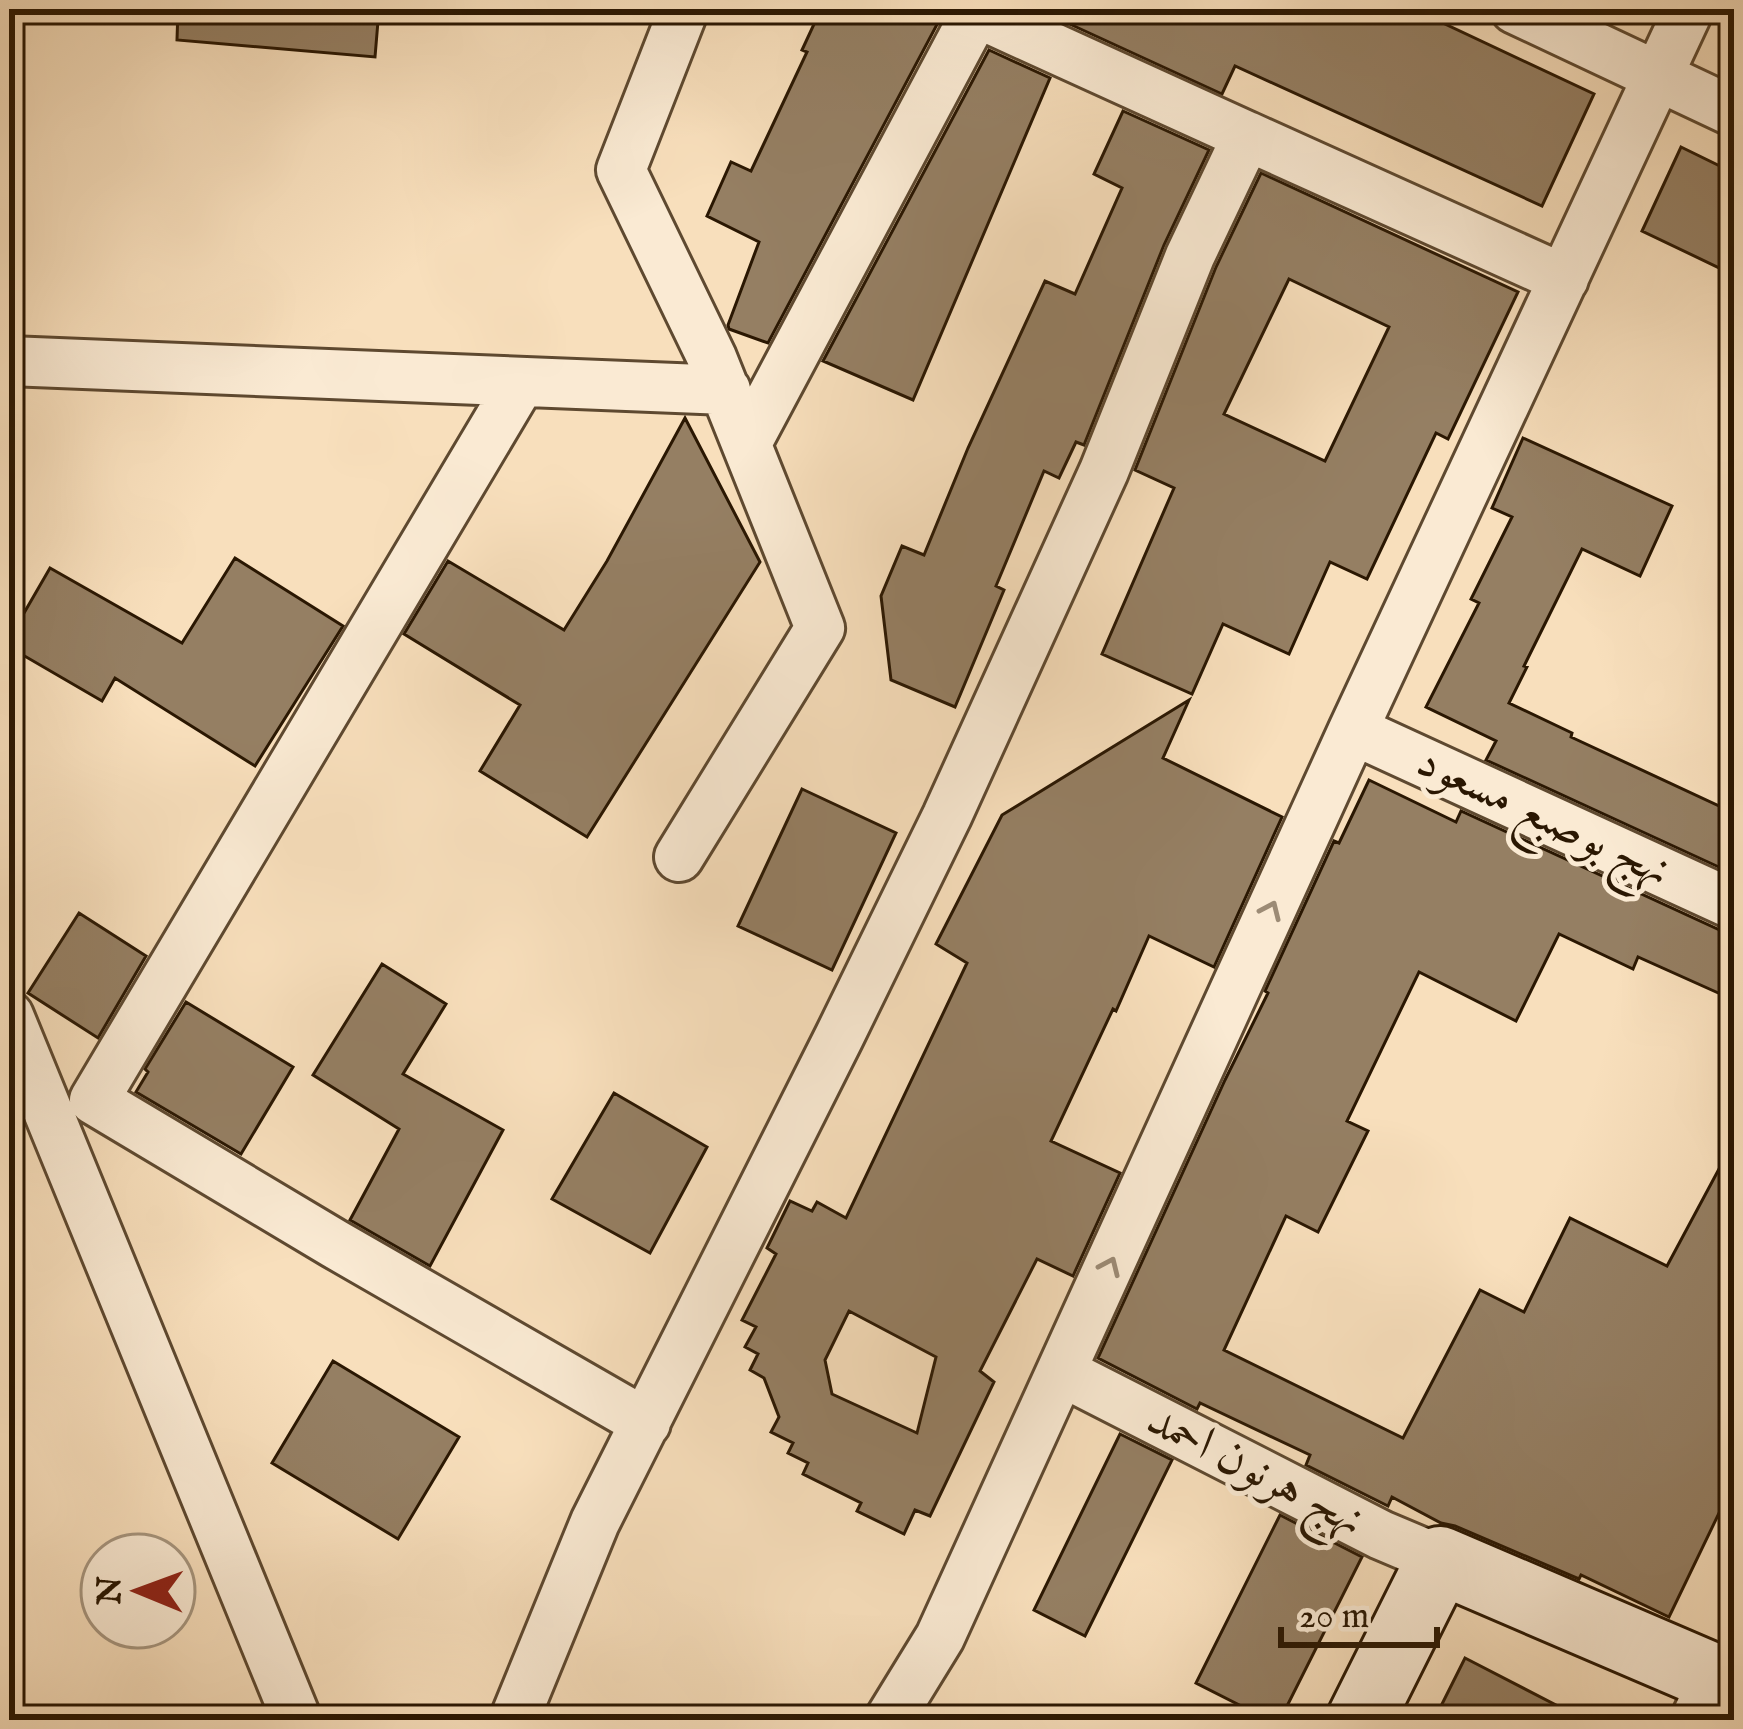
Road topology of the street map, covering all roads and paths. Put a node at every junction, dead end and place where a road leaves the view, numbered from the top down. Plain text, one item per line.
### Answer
1 (684, 9) edge
2 (1515, 9) edge
3 (1689, 9) edge
4 (974, 10) edge
5 (1659, 75) junction
6 (1734, 112) edge
7 (1247, 136) junction
8 (1564, 279) junction
9 (9, 361) edge
10 (520, 382) junction
11 (726, 390) junction
12 (748, 441) junction
13 (1353, 730) junction
14 (679, 857) dead end
15 (1734, 905) edge
16 (9, 1016) edge
17 (24, 1097) edge
18 (94, 1100) junction
19 (1062, 1372) junction
20 (646, 1424) junction
21 (1440, 1560) junction
22 (1719, 1680) edge
23 (297, 1720) edge
24 (514, 1720) edge
25 (890, 1720) edge
26 (1360, 1720) edge

1 - 11 street
2 - 5 street
3 - 5 street
4 - 7 street
4 - 12 street
5 - 6 street
5 - 8 street
7 - 8 street
7 - 20 street
8 - 13 street
9 - 10 street
10 - 11 street
10 - 18 street
11 - 12 street
12 - 14 street
13 - 15 street, نهج بوصبع مسعود
19 -> 13 street
16 - 17 street
17 - 18 street
17 - 23 street
18 - 20 street
19 - 21 street, نهج هرنون احمد
19 - 25 street
20 - 24 street
21 - 22 main road, نهج هرنون احمد
21 - 26 main road

